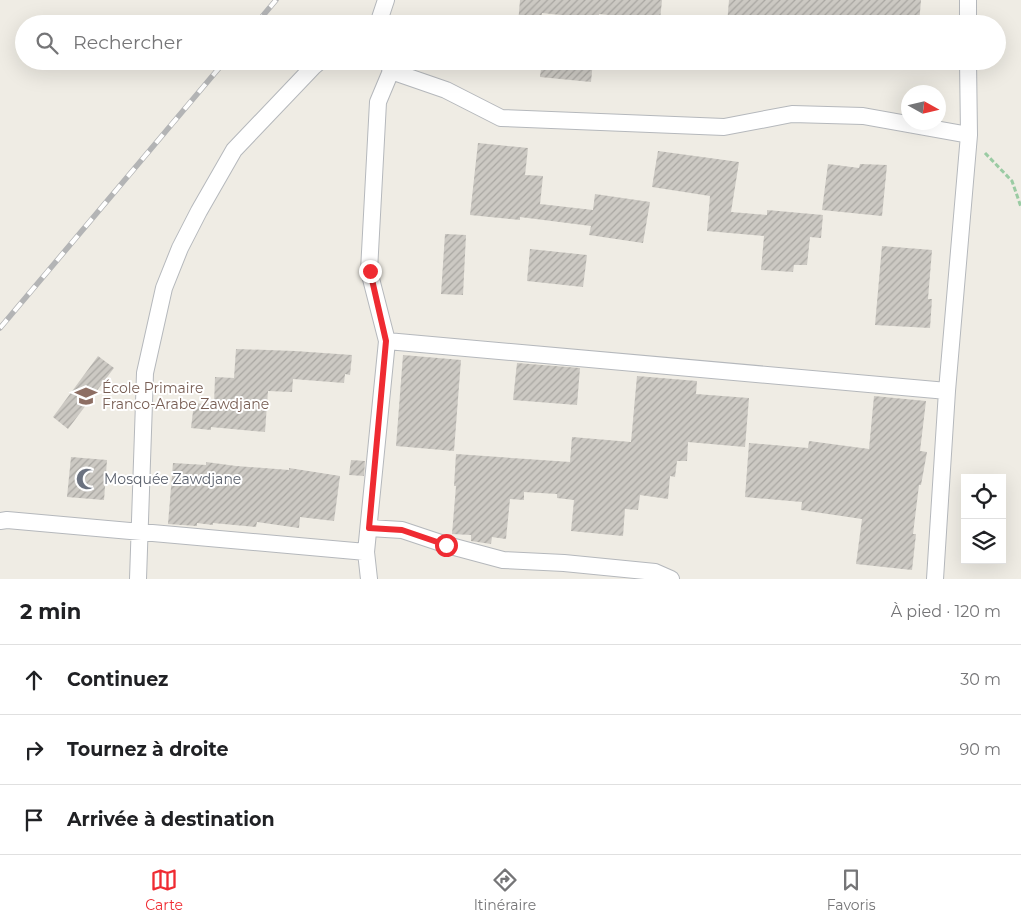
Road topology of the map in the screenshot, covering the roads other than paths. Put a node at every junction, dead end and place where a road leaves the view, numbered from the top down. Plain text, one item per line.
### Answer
1 (386, 0) edge
2 (968, 0) edge
3 (381, 15) edge
4 (968, 15) edge
5 (310, 70) edge
6 (388, 70) edge
7 (398, 70) edge
8 (968, 70) edge
9 (969, 135) junction
10 (386, 341) junction
11 (946, 391) junction
12 (0, 521) edge
13 (369, 528) junction
14 (140, 532) junction
15 (366, 552) junction
16 (138, 579) edge
17 (369, 579) edge
18 (671, 579) edge
19 (935, 579) edge

1 - 3 street
2 - 4 street
5 - 14 street
6 - 10 street
7 - 9 street
8 - 9 street
9 - 11 street
10 - 11 street
10 - 13 street
11 - 19 street
12 - 14 street
13 - 15 street
13 - 18 street
14 - 15 street
14 - 16 street
15 - 17 street

